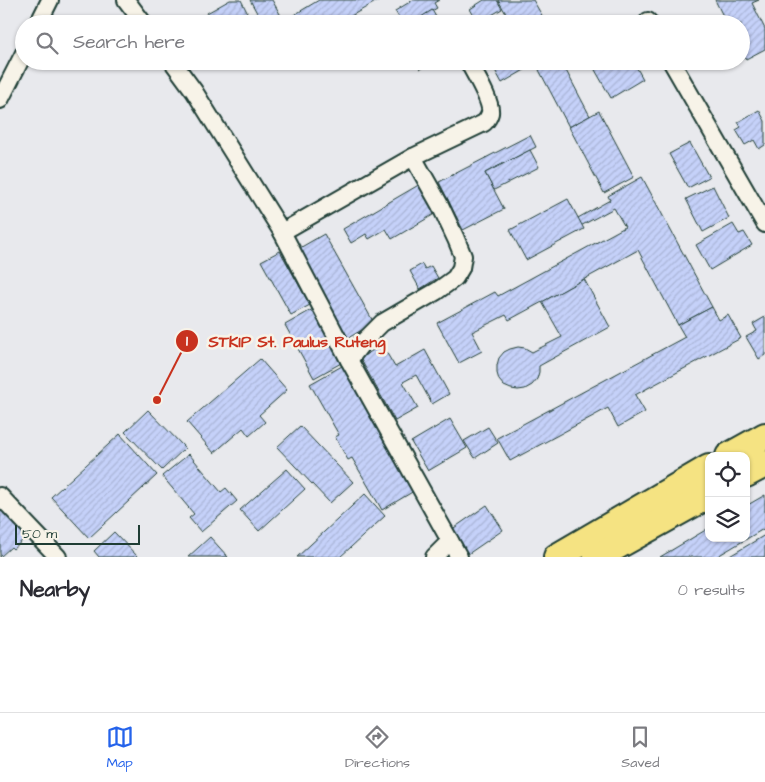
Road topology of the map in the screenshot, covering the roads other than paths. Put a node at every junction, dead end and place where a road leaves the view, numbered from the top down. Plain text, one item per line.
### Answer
1 (50, 0) edge
2 (126, 0) edge
3 (42, 15) edge
4 (137, 15) edge
5 (15, 70) edge
6 (179, 70) edge
7 (472, 70) edge
8 (676, 70) edge
9 (0, 100) edge
10 (414, 156) junction
11 (765, 224) edge
12 (282, 232) junction
13 (350, 360) junction
14 (765, 436) edge
15 (737, 452) edge
16 (765, 464) edge
17 (705, 472) edge
18 (750, 472) edge
19 (0, 496) edge
20 (705, 496) edge
21 (668, 504) junction
22 (450, 541) junction
23 (58, 557) edge
24 (434, 557) edge
25 (459, 557) edge
26 (556, 557) edge
27 (597, 557) edge

1 - 3 street
2 - 4 street
5 - 9 street
6 - 12 street
7 - 10 street
8 - 11 street
10 - 12 street
10 - 13 street
12 - 13 street
13 - 22 street
14 - 15 highway
16 - 18 highway
17 - 21 highway
19 - 23 street
20 - 21 highway
21 - 26 highway
21 - 27 highway
22 - 24 street
22 - 25 street

